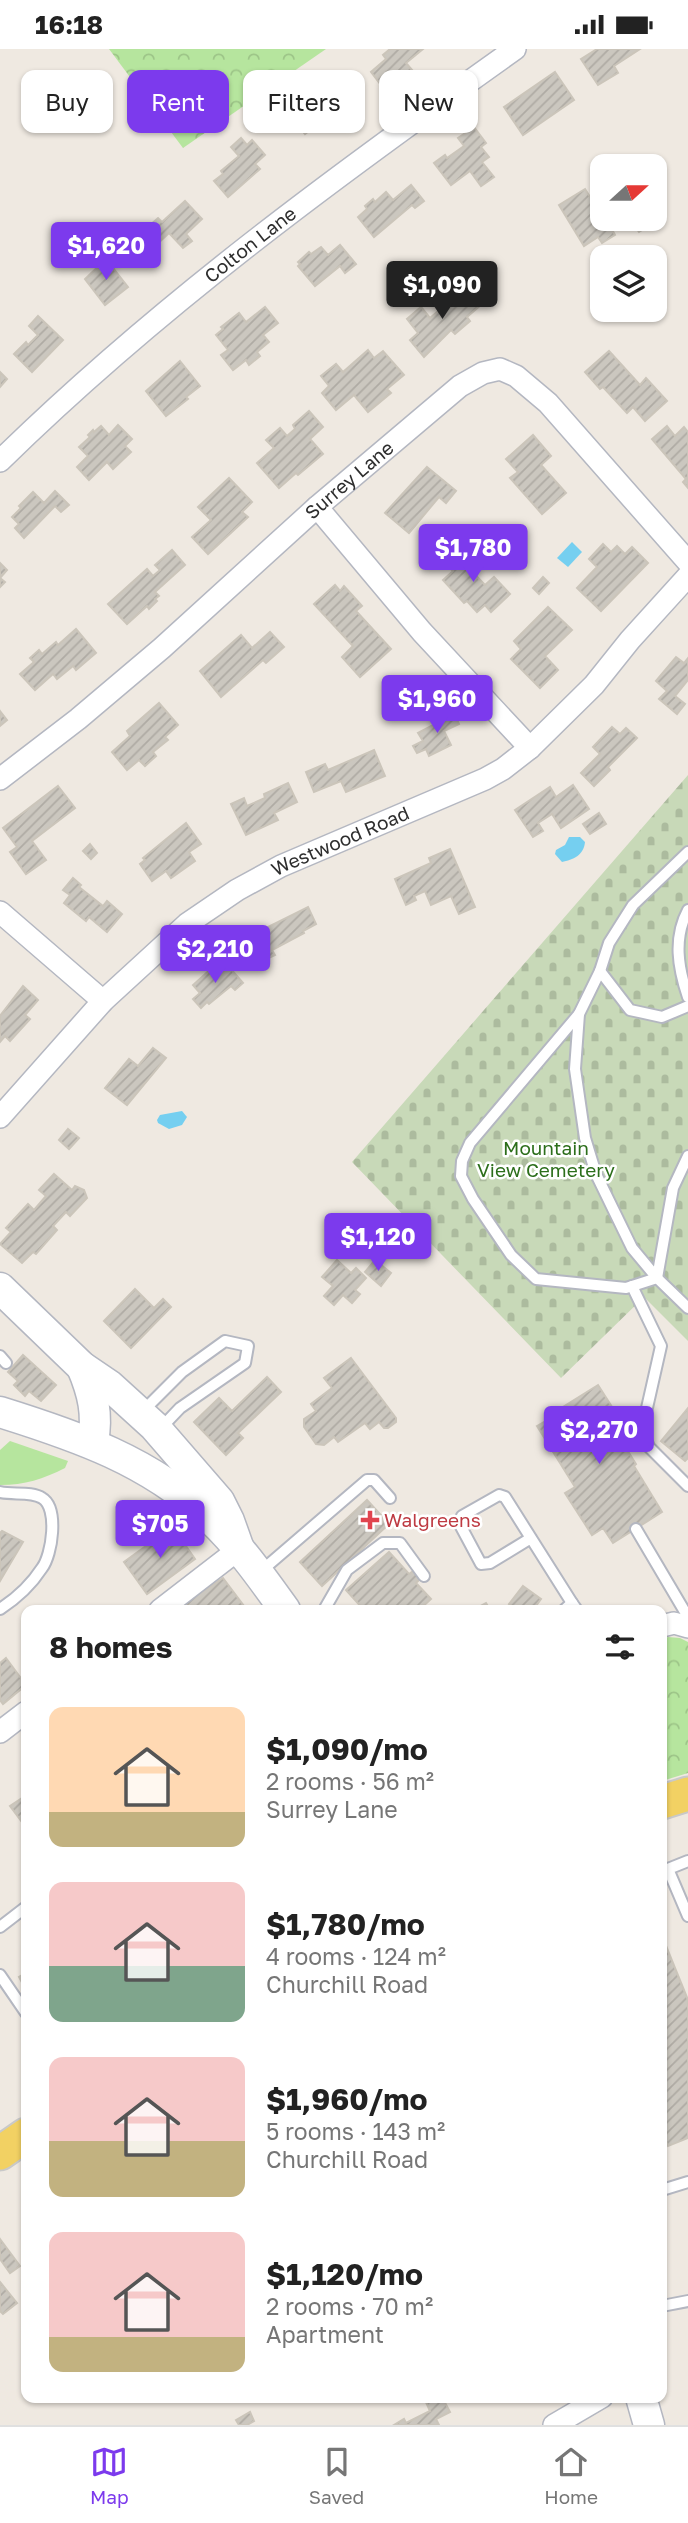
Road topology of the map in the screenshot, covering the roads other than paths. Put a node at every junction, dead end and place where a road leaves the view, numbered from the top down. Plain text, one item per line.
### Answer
1 (515, 49) edge
2 (0, 461) edge
3 (317, 507) junction
4 (688, 562) edge
5 (688, 576) edge
6 (530, 748) junction
7 (0, 779) edge
8 (688, 852) edge
9 (688, 910) edge
10 (0, 912) edge
11 (600, 971) junction
12 (688, 997) edge
13 (103, 1001) junction
14 (688, 1006) edge
15 (579, 1014) junction
16 (0, 1117) edge
17 (688, 1156) edge
18 (657, 1278) junction
19 (632, 1286) junction
20 (0, 1288) edge
21 (688, 1308) edge
22 (82, 1367) junction
23 (0, 1412) edge
24 (142, 1416) junction
25 (102, 1446) junction
26 (688, 1486) edge
27 (0, 1492) edge
28 (390, 1498) dead end
29 (636, 1529) dead end
30 (531, 1538) junction
31 (239, 1549) junction
32 (258, 1574) junction
33 (424, 1576) dead end
34 (166, 1605) edge
35 (279, 1605) edge
36 (330, 1605) edge
37 (569, 1605) edge
38 (0, 1609) edge
39 (688, 1617) edge
40 (667, 1625) edge
41 (688, 1627) edge
42 (21, 1716) edge
43 (0, 1732) edge
44 (688, 1794) edge
45 (667, 1800) edge
46 (688, 1861) edge
47 (21, 1911) edge
48 (688, 1916) edge
49 (0, 1927) edge
50 (0, 1975) edge
51 (21, 2006) edge
52 (21, 2139) edge
53 (0, 2154) edge
54 (688, 2182) edge
55 (667, 2188) edge
56 (688, 2301) edge
57 (667, 2305) edge
58 (592, 2403) edge
59 (643, 2403) edge
60 (554, 2425) edge
61 (649, 2425) edge

1 - 2 street, Colton Lane
3 - 4 street, Surrey Lane
3 - 6 street
3 - 7 street, Surrey Lane
5 - 6 street, Westwood Road
6 - 13 street, Westwood Road
8 - 11 lane
9 - 12 lane
10 - 13 street
11 - 14 lane
11 - 15 lane
13 - 16 street, Westwood Road
15 - 18 lane
15 - 19 lane
17 - 18 lane
18 - 19 lane
18 - 21 lane
19 - 26 lane
20 - 22 main road
22 - 24 main road
22 - 25 main road
23 - 25 main road
24 - 24 lane
24 - 25 main road
24 - 31 main road
25 - 31 main road
27 - 38 lane
28 - 32 lane
29 - 39 lane
30 - 30 lane
30 - 37 lane
31 - 32 main road
31 - 34 street
32 - 35 main road
33 - 36 lane
40 - 41 street
42 - 43 street
44 - 45 main road
46 - 48 lane
47 - 49 lane
50 - 51 lane
52 - 53 main road
54 - 55 lane
56 - 57 lane
58 - 60 street
59 - 61 main road

